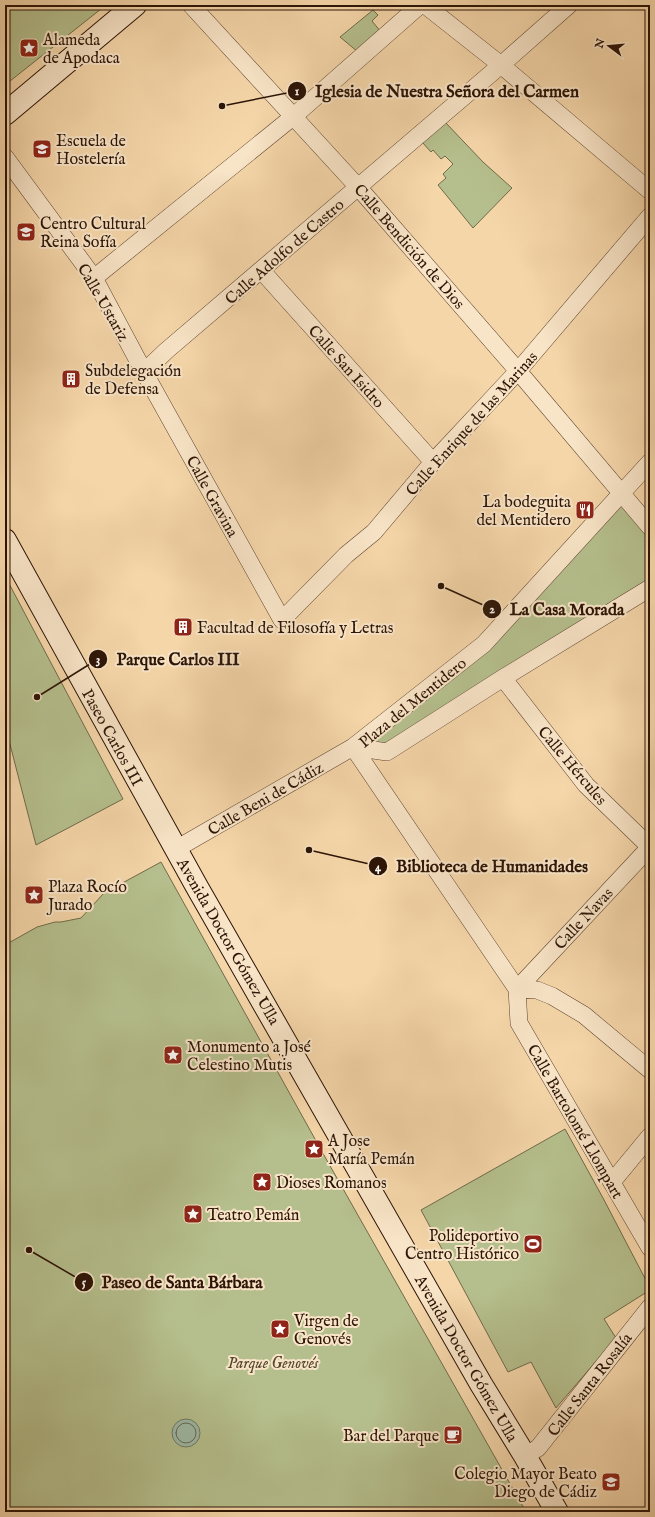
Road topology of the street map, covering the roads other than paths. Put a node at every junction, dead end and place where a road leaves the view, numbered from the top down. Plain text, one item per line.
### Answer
1 (135, 5) edge
2 (191, 5) edge
3 (420, 5) edge
4 (426, 5) edge
5 (569, 5) edge
6 (501, 65) junction
7 (5, 114) edge
8 (294, 116) junction
9 (5, 157) edge
10 (358, 187) junction
11 (650, 191) edge
12 (650, 216) edge
13 (261, 270) junction
14 (94, 278) junction
15 (518, 371) junction
16 (144, 372) junction
17 (433, 462) junction
18 (650, 462) edge
19 (621, 493) junction
20 (650, 527) edge
21 (5, 540) edge
22 (650, 588) edge
23 (282, 620) joint
24 (502, 678) junction
25 (353, 747) junction
26 (650, 847) edge
27 (176, 849) junction
28 (517, 989) junction
29 (650, 1070) edge
30 (650, 1136) edge
31 (612, 1182) junction
32 (650, 1248) edge
33 (650, 1308) edge
34 (525, 1456) junction
35 (557, 1512) edge

1 - 7 street
2 - 8 street, Calle Bendición de Dios
3 - 8 street
4 - 6 street
5 - 6 street, Calle Adolfo de Castro
6 - 10 street, Calle Adolfo de Castro
6 - 11 street
8 - 10 street, Calle Bendición de Dios
8 - 14 street
9 - 14 street, Calle Ustariz
10 - 13 street, Calle Adolfo de Castro
10 - 15 street, Calle Bendición de Dios
12 - 15 street, Calle Enrique de las Marinas
13 - 16 street, Calle Adolfo de Castro
13 - 17 street, Calle San Isidro
14 - 16 street, Calle Ustariz
15 - 17 street, Calle Enrique de las Marinas
15 - 19 street, Calle Bendición de Dios
16 - 23 street, Calle Gravina
17 - 23 street, Calle Enrique de las Marinas
18 - 19 street, Plaza del Mentidero
19 - 20 street
19 - 25 street, Plaza del Mentidero
21 - 27 street, Paseo Carlos III
22 - 24 street, Plaza del Mentidero
24 - 25 street, Plaza del Mentidero
24 - 26 street, Calle Hércules
25 - 27 street, Calle Beni de Cádiz
25 - 28 street
26 - 28 street, Calle Navas
27 - 34 street, Avenida Doctor Gómez Ulla
28 - 29 street
28 - 31 street, Calle Bartolomé Llompart
30 - 31 street
31 - 32 street, Calle Bartolomé Llompart
33 - 34 street, Calle Santa Rosalía
34 - 35 street, Avenida Doctor Gómez Ulla

